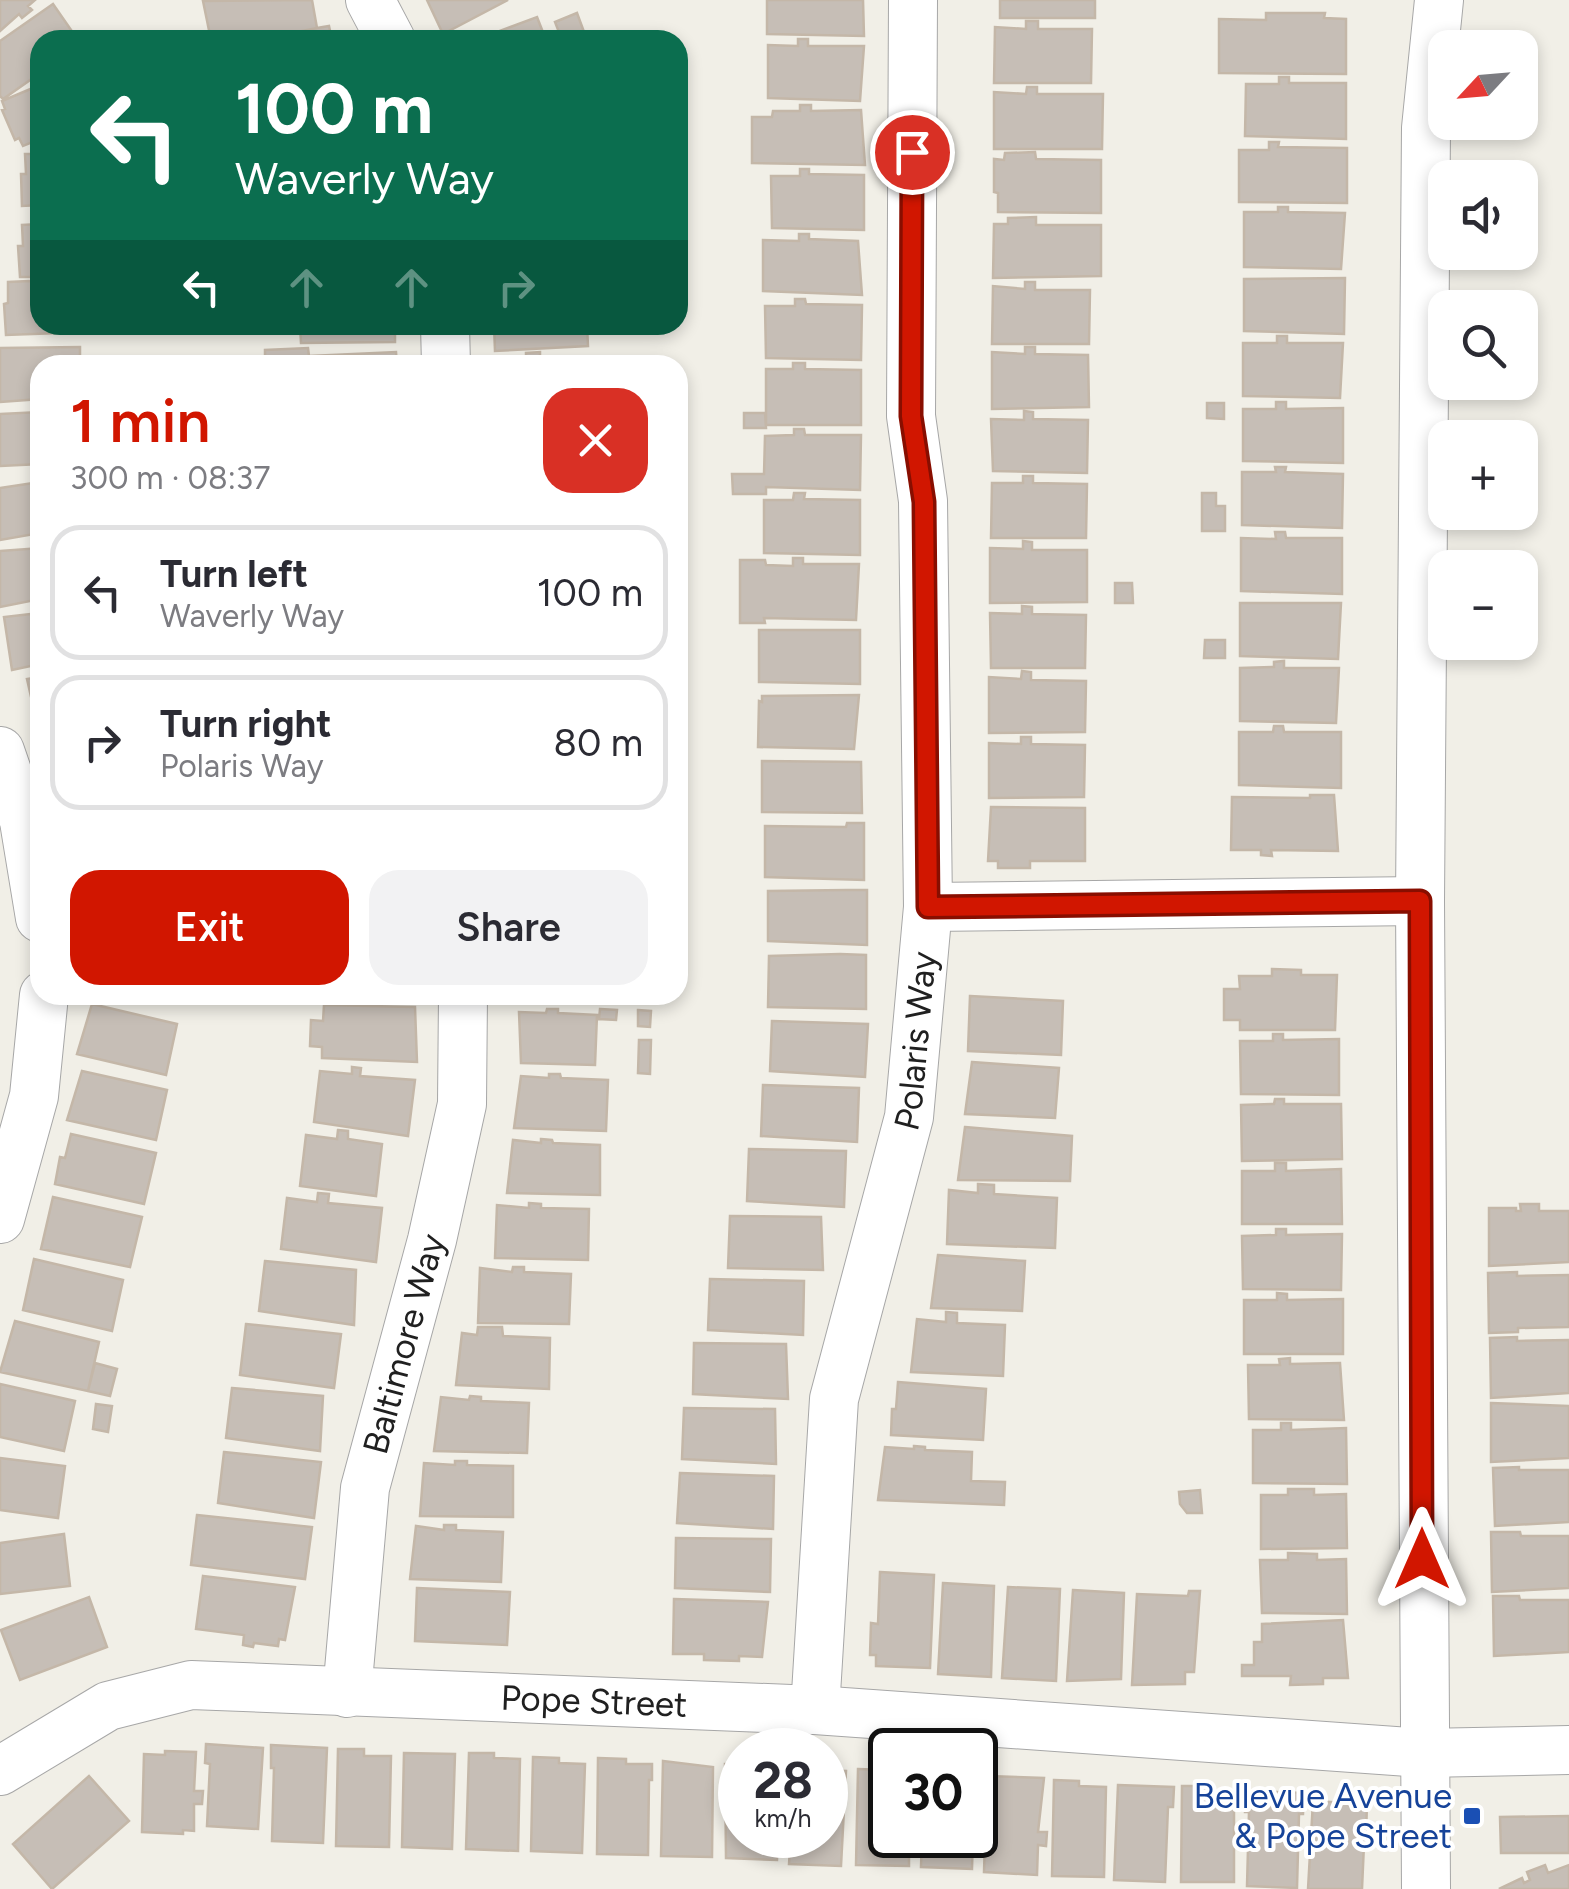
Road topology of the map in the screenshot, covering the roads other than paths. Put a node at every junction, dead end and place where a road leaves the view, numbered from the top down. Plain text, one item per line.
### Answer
1 (370, 0) edge
2 (913, 0) edge
3 (1439, 0) edge
4 (386, 30) edge
5 (0, 751) edge
6 (30, 857) edge
7 (1420, 901) junction
8 (928, 907) junction
9 (43, 1005) edge
10 (463, 1005) edge
11 (0, 1220) edge
12 (348, 1693) junction
13 (815, 1710) junction
14 (1569, 1750) edge
15 (1423, 1753) junction
16 (0, 1770) edge
17 (1426, 1889) edge

1 - 4 street
2 - 8 street, Polaris Way
3 - 7 street
5 - 6 street
7 - 8 street
7 - 15 street
8 - 13 street, Polaris Way
9 - 11 street
10 - 12 street, Baltimore Way
12 - 13 street, Pope Street
12 - 16 street, Pope Street
13 - 15 street, Pope Street
14 - 15 street, Pope Street
15 - 17 street

